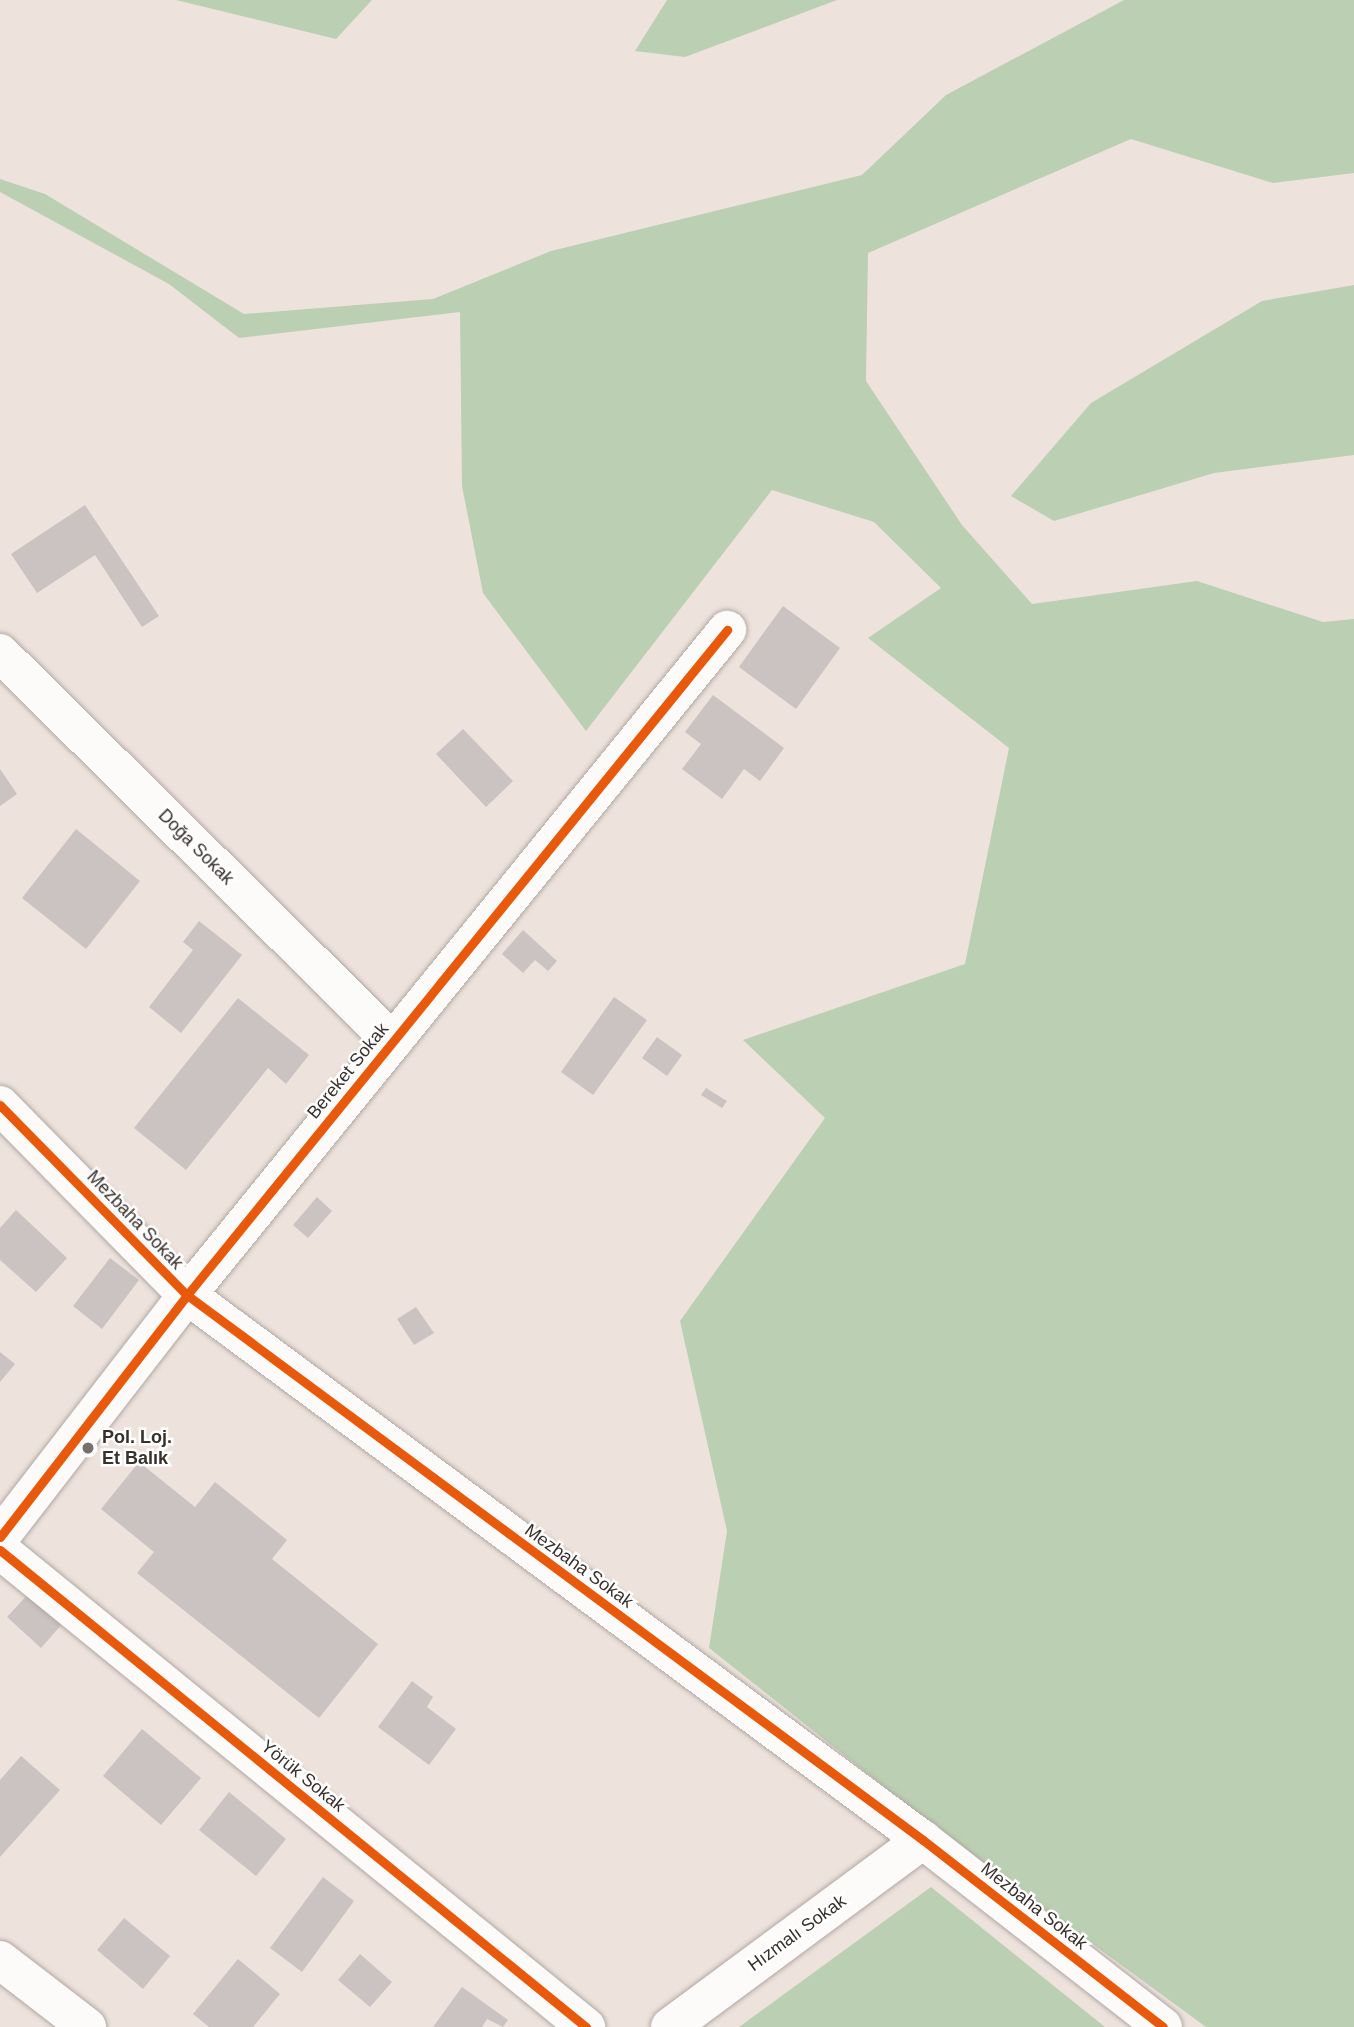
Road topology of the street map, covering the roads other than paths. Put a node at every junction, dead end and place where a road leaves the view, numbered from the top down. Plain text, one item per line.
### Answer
1 (727, 630) dead end
2 (0, 653) edge
3 (393, 1042) junction
4 (0, 1105) edge
5 (187, 1295) junction
6 (0, 1537) edge
7 (0, 1550) edge
8 (923, 1840) junction
9 (0, 1960) edge
10 (87, 2027) edge
11 (586, 2027) edge
12 (670, 2027) edge
13 (1163, 2027) edge

1 - 3 street, Bereket Sokak
2 - 3 street, Doğa Sokak
3 - 5 street, Bereket Sokak
4 - 5 street, Mezbaha Sokak
5 - 6 street, Bereket Sokak
5 - 8 street, Mezbaha Sokak
7 - 11 street, Yörük Sokak
8 - 12 street, Hızmalı Sokak
8 - 13 street, Mezbaha Sokak
9 - 10 street

